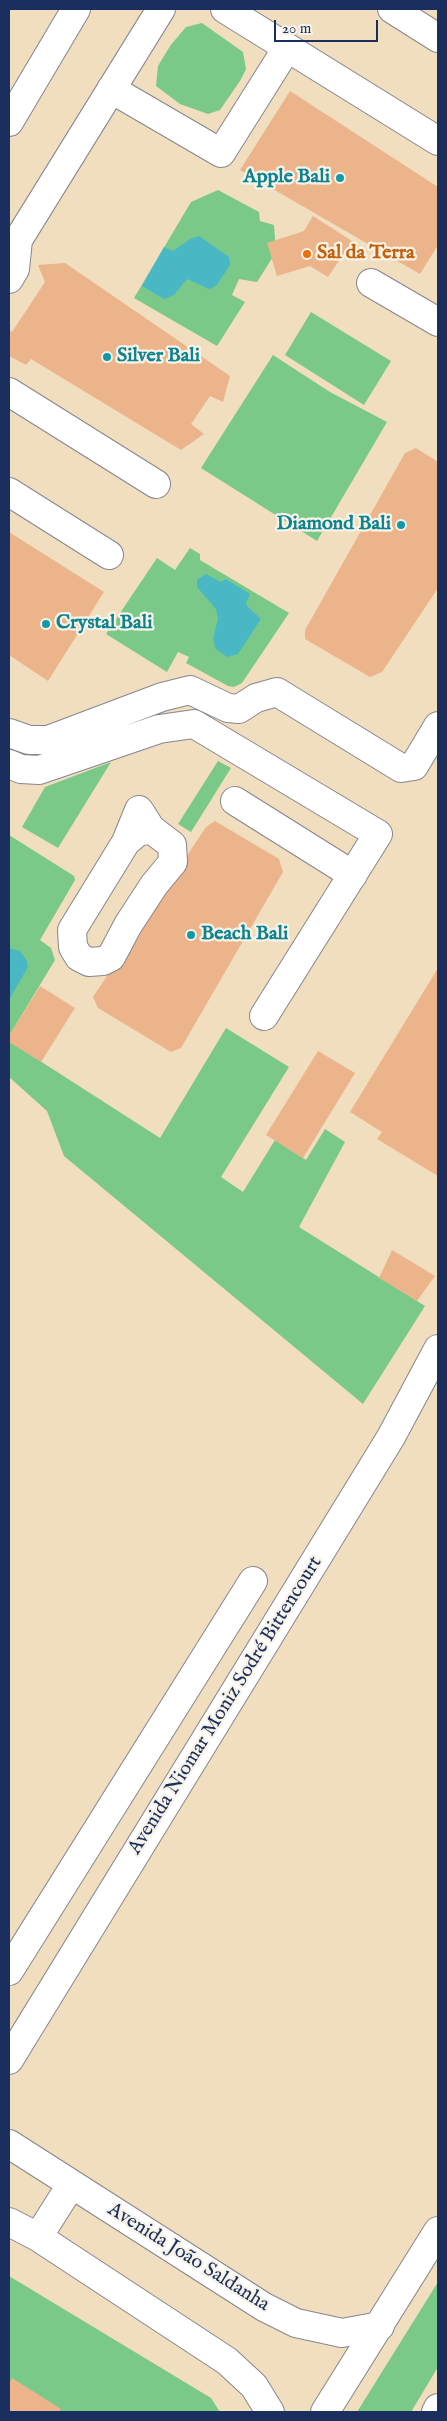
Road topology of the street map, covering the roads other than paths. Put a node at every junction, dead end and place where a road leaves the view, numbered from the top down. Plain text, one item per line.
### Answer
1 (76, 9) edge
2 (161, 9) edge
3 (225, 9) edge
4 (392, 9) edge
5 (438, 38) edge
6 (287, 48) junction
7 (111, 89) junction
8 (9, 122) edge
9 (438, 141) edge
10 (13, 237) edge
11 (9, 279) edge
12 (371, 283) dead end
13 (438, 322) edge
14 (9, 392) edge
15 (156, 484) dead end
16 (9, 492) edge
17 (109, 555) dead end
18 (438, 726) edge
19 (9, 733) edge
20 (9, 764) edge
21 (235, 801) dead end
22 (126, 842) joint
23 (353, 874) junction
24 (264, 1016) dead end
25 (438, 1349) edge
26 (253, 1581) dead end
27 (9, 1972) edge
28 (9, 2060) edge
29 (9, 2144) edge
30 (71, 2185) junction
31 (9, 2222) edge
32 (438, 2231) edge
33 (38, 2237) junction
34 (380, 2326) junction
35 (438, 2408) edge
36 (270, 2412) edge
37 (325, 2412) edge
38 (436, 2412) edge

1 - 8 main road
2 - 7 main road
3 - 6 main road
4 - 5 main road
6 - 7 main road
6 - 9 main road
7 - 10 main road
10 - 11 main road
12 - 13 main road
14 - 15 main road
16 - 17 main road
18 - 19 main road
20 - 23 main road
21 - 23 main road
22 - 22 main road
23 - 24 main road
25 - 28 main road, Avenida Niomar Moniz Sodré Bittencourt
26 - 27 main road
29 - 30 main road, Avenida João Saldanha
30 - 33 main road
30 - 34 main road, Avenida João Saldanha
31 - 33 main road
32 - 34 main road
33 - 36 main road
34 - 37 main road
35 - 38 main road

